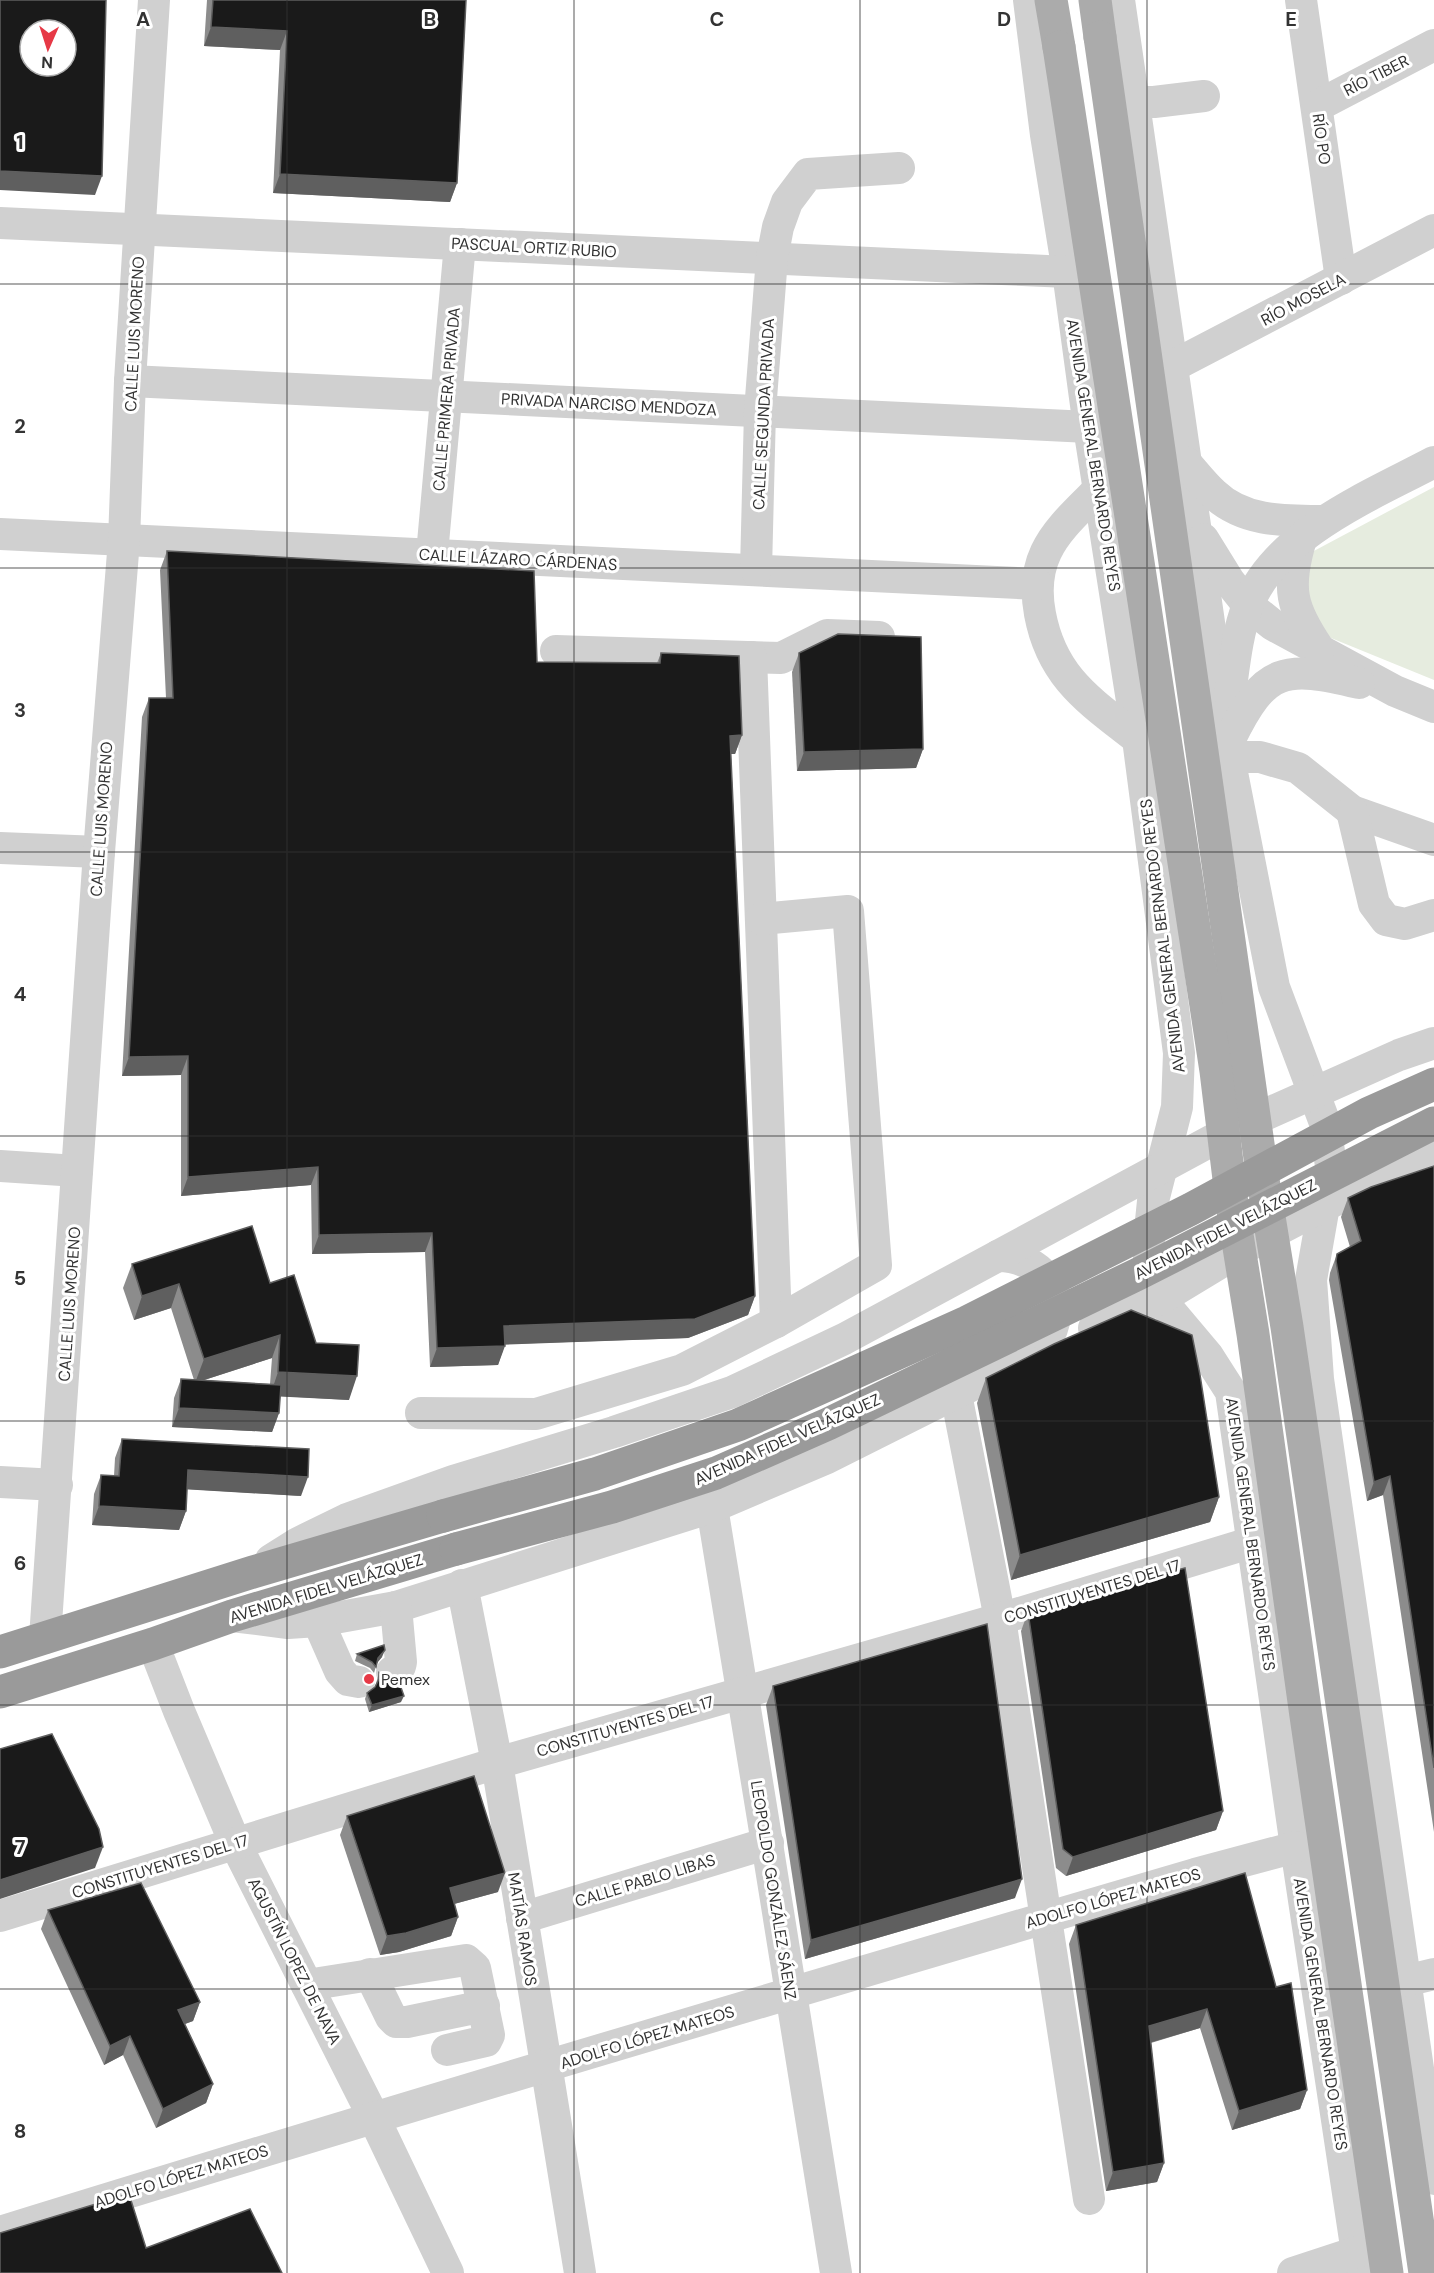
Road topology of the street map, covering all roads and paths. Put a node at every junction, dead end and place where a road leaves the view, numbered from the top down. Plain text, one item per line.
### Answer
1 (154, 0) edge
2 (1029, 0) edge
3 (1051, 0) edge
4 (1095, 0) edge
5 (1119, 0) edge
6 (1301, 0) edge
7 (1434, 45) edge
8 (1204, 96) dead end
9 (1133, 102) junction
10 (1317, 105) junction
11 (899, 168) dead end
12 (0, 223) edge
13 (140, 229) junction
14 (1434, 230) edge
15 (460, 244) junction
16 (772, 258) junction
17 (1068, 272) junction
18 (1341, 279) junction
19 (1171, 367) junction
20 (130, 381) junction
21 (447, 395) junction
22 (760, 411) junction
23 (1089, 427) junction
24 (1185, 462) junction
25 (1434, 462) edge
26 (1099, 489) junction
27 (1195, 526) junction
28 (1312, 530) junction
29 (0, 534) edge
30 (124, 540) junction
31 (432, 554) junction
32 (756, 570) junction
33 (1036, 584) junction
34 (1248, 605) junction
35 (908, 638) edge
36 (1319, 650) junction
37 (555, 651) dead end
38 (751, 657) junction
39 (1395, 691) junction
40 (1434, 707) edge
41 (1138, 739) junction
42 (1227, 744) junction
43 (1352, 811) junction
44 (1434, 840) edge
45 (0, 848) edge
46 (99, 852) junction
47 (1434, 915) edge
48 (761, 920) junction
49 (1274, 987) junction
50 (1173, 1004) junction
51 (1434, 1043) edge
52 (1434, 1057) edge
53 (1434, 1084) edge
54 (1313, 1092) junction
55 (1434, 1113) edge
56 (1434, 1123) edge
57 (1434, 1153) edge
58 (0, 1166) edge
59 (1160, 1169) junction
60 (77, 1171) junction
61 (1323, 1206) junction
62 (998, 1256) junction
63 (1160, 1299) junction
64 (776, 1322) junction
65 (1037, 1353) junction
66 (1317, 1379) junction
67 (1231, 1392) junction
68 (956, 1394) junction
69 (421, 1413) dead end
70 (0, 1482) edge
71 (57, 1485) junction
72 (712, 1507) junction
73 (1253, 1542) junction
74 (253, 1572) junction
75 (462, 1585) junction
76 (396, 1607) junction
77 (232, 1616) junction
78 (1000, 1619) junction
79 (318, 1621) junction
80 (45, 1638) junction
81 (153, 1644) junction
82 (0, 1652) edge
83 (392, 1672) dead end
84 (359, 1682) dead end
85 (0, 1692) edge
86 (743, 1692) junction
87 (497, 1763) junction
88 (236, 1843) junction
89 (768, 1843) junction
90 (1296, 1847) junction
91 (0, 1916) edge
92 (522, 1918) junction
93 (1046, 1918) junction
94 (370, 1974) junction
95 (1420, 1977) edge
96 (307, 1985) junction
97 (790, 1994) junction
98 (484, 2006) junction
99 (447, 2050) dead end
100 (545, 2068) junction
101 (372, 2116) junction
102 (1434, 2179) edge
103 (1089, 2199) dead end
104 (0, 2232) edge
105 (1358, 2262) edge
106 (448, 2273) edge
107 (580, 2273) edge
108 (836, 2273) edge
109 (1293, 2273) edge
110 (1387, 2273) edge
111 (1425, 2273) edge

1 - 13 street, CALLE LUIS MORENO
2 - 17 street, AVENIDA GENERAL BERNARDO REYES
3 - 110 main road, AVENIDA GENERAL BERNARDO REYES, bridge
4 - 111 main road, bridge
5 - 9 street
6 - 10 street, RÍO PO
7 - 10 street, RÍO TIBER
8 - 9 street
9 - 19 street
10 - 18 street, RÍO PO
11 - 16 street, CALLE SEGUNDA PRIVADA
12 - 13 street, PASCUAL ORTIZ RUBIO
13 - 15 street, PASCUAL ORTIZ RUBIO
13 - 20 street, CALLE LUIS MORENO
14 - 18 street, RÍO MOSELA
15 - 16 street, PASCUAL ORTIZ RUBIO
15 - 21 street, CALLE PRIMERA PRIVADA
16 - 17 street, PASCUAL ORTIZ RUBIO
16 - 22 street, CALLE SEGUNDA PRIVADA
17 - 23 street, AVENIDA GENERAL BERNARDO REYES
18 - 19 street, RÍO MOSELA
19 - 24 street
20 - 21 street, PRIVADA NARCISO MENDOZA
20 - 30 street, CALLE LUIS MORENO
21 - 22 street, PRIVADA NARCISO MENDOZA
21 - 31 street, CALLE PRIMERA PRIVADA
22 - 23 street, PRIVADA NARCISO MENDOZA
22 - 32 street, CALLE SEGUNDA PRIVADA
23 - 26 street, AVENIDA GENERAL BERNARDO REYES
24 - 27 street
24 - 28 street
25 - 28 street
26 - 33 street
26 - 41 street, AVENIDA GENERAL BERNARDO REYES
27 - 34 street
27 - 42 street
28 - 34 street
28 - 36 street
29 - 30 street, CALLE LÁZARO CÁRDENAS
30 - 31 street, CALLE LÁZARO CÁRDENAS
30 - 46 street, CALLE LUIS MORENO
31 - 32 street, CALLE LÁZARO CÁRDENAS
32 - 33 street, CALLE LÁZARO CÁRDENAS
33 - 41 street
34 - 36 street
34 - 42 street
35 - 38 street
36 - 39 street
37 - 38 street
38 - 48 street
39 - 40 street
39 - 42 street
41 - 50 street, AVENIDA GENERAL BERNARDO REYES
42 - 43 street
42 - 49 street
43 - 44 street
43 - 47 street
45 - 46 street
46 - 60 street, CALLE LUIS MORENO
48 - 64 street
48 - 64 street
49 - 50 street
49 - 54 street
50 - 59 street, AVENIDA GENERAL BERNARDO REYES
51 - 54 street
52 - 55 street
53 - 74 highway, AVENIDA FIDEL VELÁZQUEZ, bridge
54 - 59 street
54 - 61 street
56 - 77 highway, AVENIDA FIDEL VELÁZQUEZ, bridge
57 - 61 street
58 - 60 street
59 - 62 street
59 - 63 street, AVENIDA GENERAL BERNARDO REYES
60 - 71 street, CALLE LUIS MORENO
61 - 63 street
61 - 66 street
62 - 65 street
62 - 74 street
63 - 65 street
63 - 67 street, AVENIDA GENERAL BERNARDO REYES
64 - 69 street
65 - 68 street
66 - 67 street
66 - 95 street
67 - 73 street, AVENIDA GENERAL BERNARDO REYES
68 - 72 street
68 - 78 street
70 - 71 street
71 - 80 street, CALLE LUIS MORENO
72 - 75 street
72 - 86 street, LEOPOLDO GONZÁLEZ SÁENZ
73 - 78 street, CONSTITUYENTES DEL 17
73 - 90 street, AVENIDA GENERAL BERNARDO REYES
74 - 80 highway, AVENIDA FIDEL VELÁZQUEZ
75 - 76 street
75 - 87 street, MATÍAS RAMOS
76 - 79 street
76 - 83 street
77 - 79 street
77 - 81 highway, AVENIDA FIDEL VELÁZQUEZ
78 - 86 street, CONSTITUYENTES DEL 17
78 - 93 street
79 - 84 street
80 - 82 highway, AVENIDA FIDEL VELÁZQUEZ
81 - 85 highway, AVENIDA FIDEL VELÁZQUEZ
81 - 88 street, AGUSTÍN LOPEZ DE NAVA
86 - 87 street, CONSTITUYENTES DEL 17
86 - 89 street, LEOPOLDO GONZÁLEZ SÁENZ
87 - 88 street, CONSTITUYENTES DEL 17
87 - 92 street, MATÍAS RAMOS
88 - 91 street, CONSTITUYENTES DEL 17
88 - 96 street, AGUSTÍN LOPEZ DE NAVA
89 - 92 street, CALLE PABLO LIBAS
89 - 97 street, LEOPOLDO GONZÁLEZ SÁENZ
90 - 93 street, ADOLFO LÓPEZ MATEOS
90 - 105 street, AVENIDA GENERAL BERNARDO REYES
92 - 100 street, MATÍAS RAMOS
93 - 97 street, ADOLFO LÓPEZ MATEOS
93 - 103 street
94 - 96 street
94 - 98 street
94 - 98 street
95 - 102 street
96 - 101 street, AGUSTÍN LOPEZ DE NAVA
97 - 100 street, ADOLFO LÓPEZ MATEOS
97 - 108 street, LEOPOLDO GONZÁLEZ SÁENZ
98 - 99 street
100 - 101 street, ADOLFO LÓPEZ MATEOS
100 - 107 street, MATÍAS RAMOS
101 - 104 street, ADOLFO LÓPEZ MATEOS
101 - 106 street, AGUSTÍN LOPEZ DE NAVA
105 - 109 street

